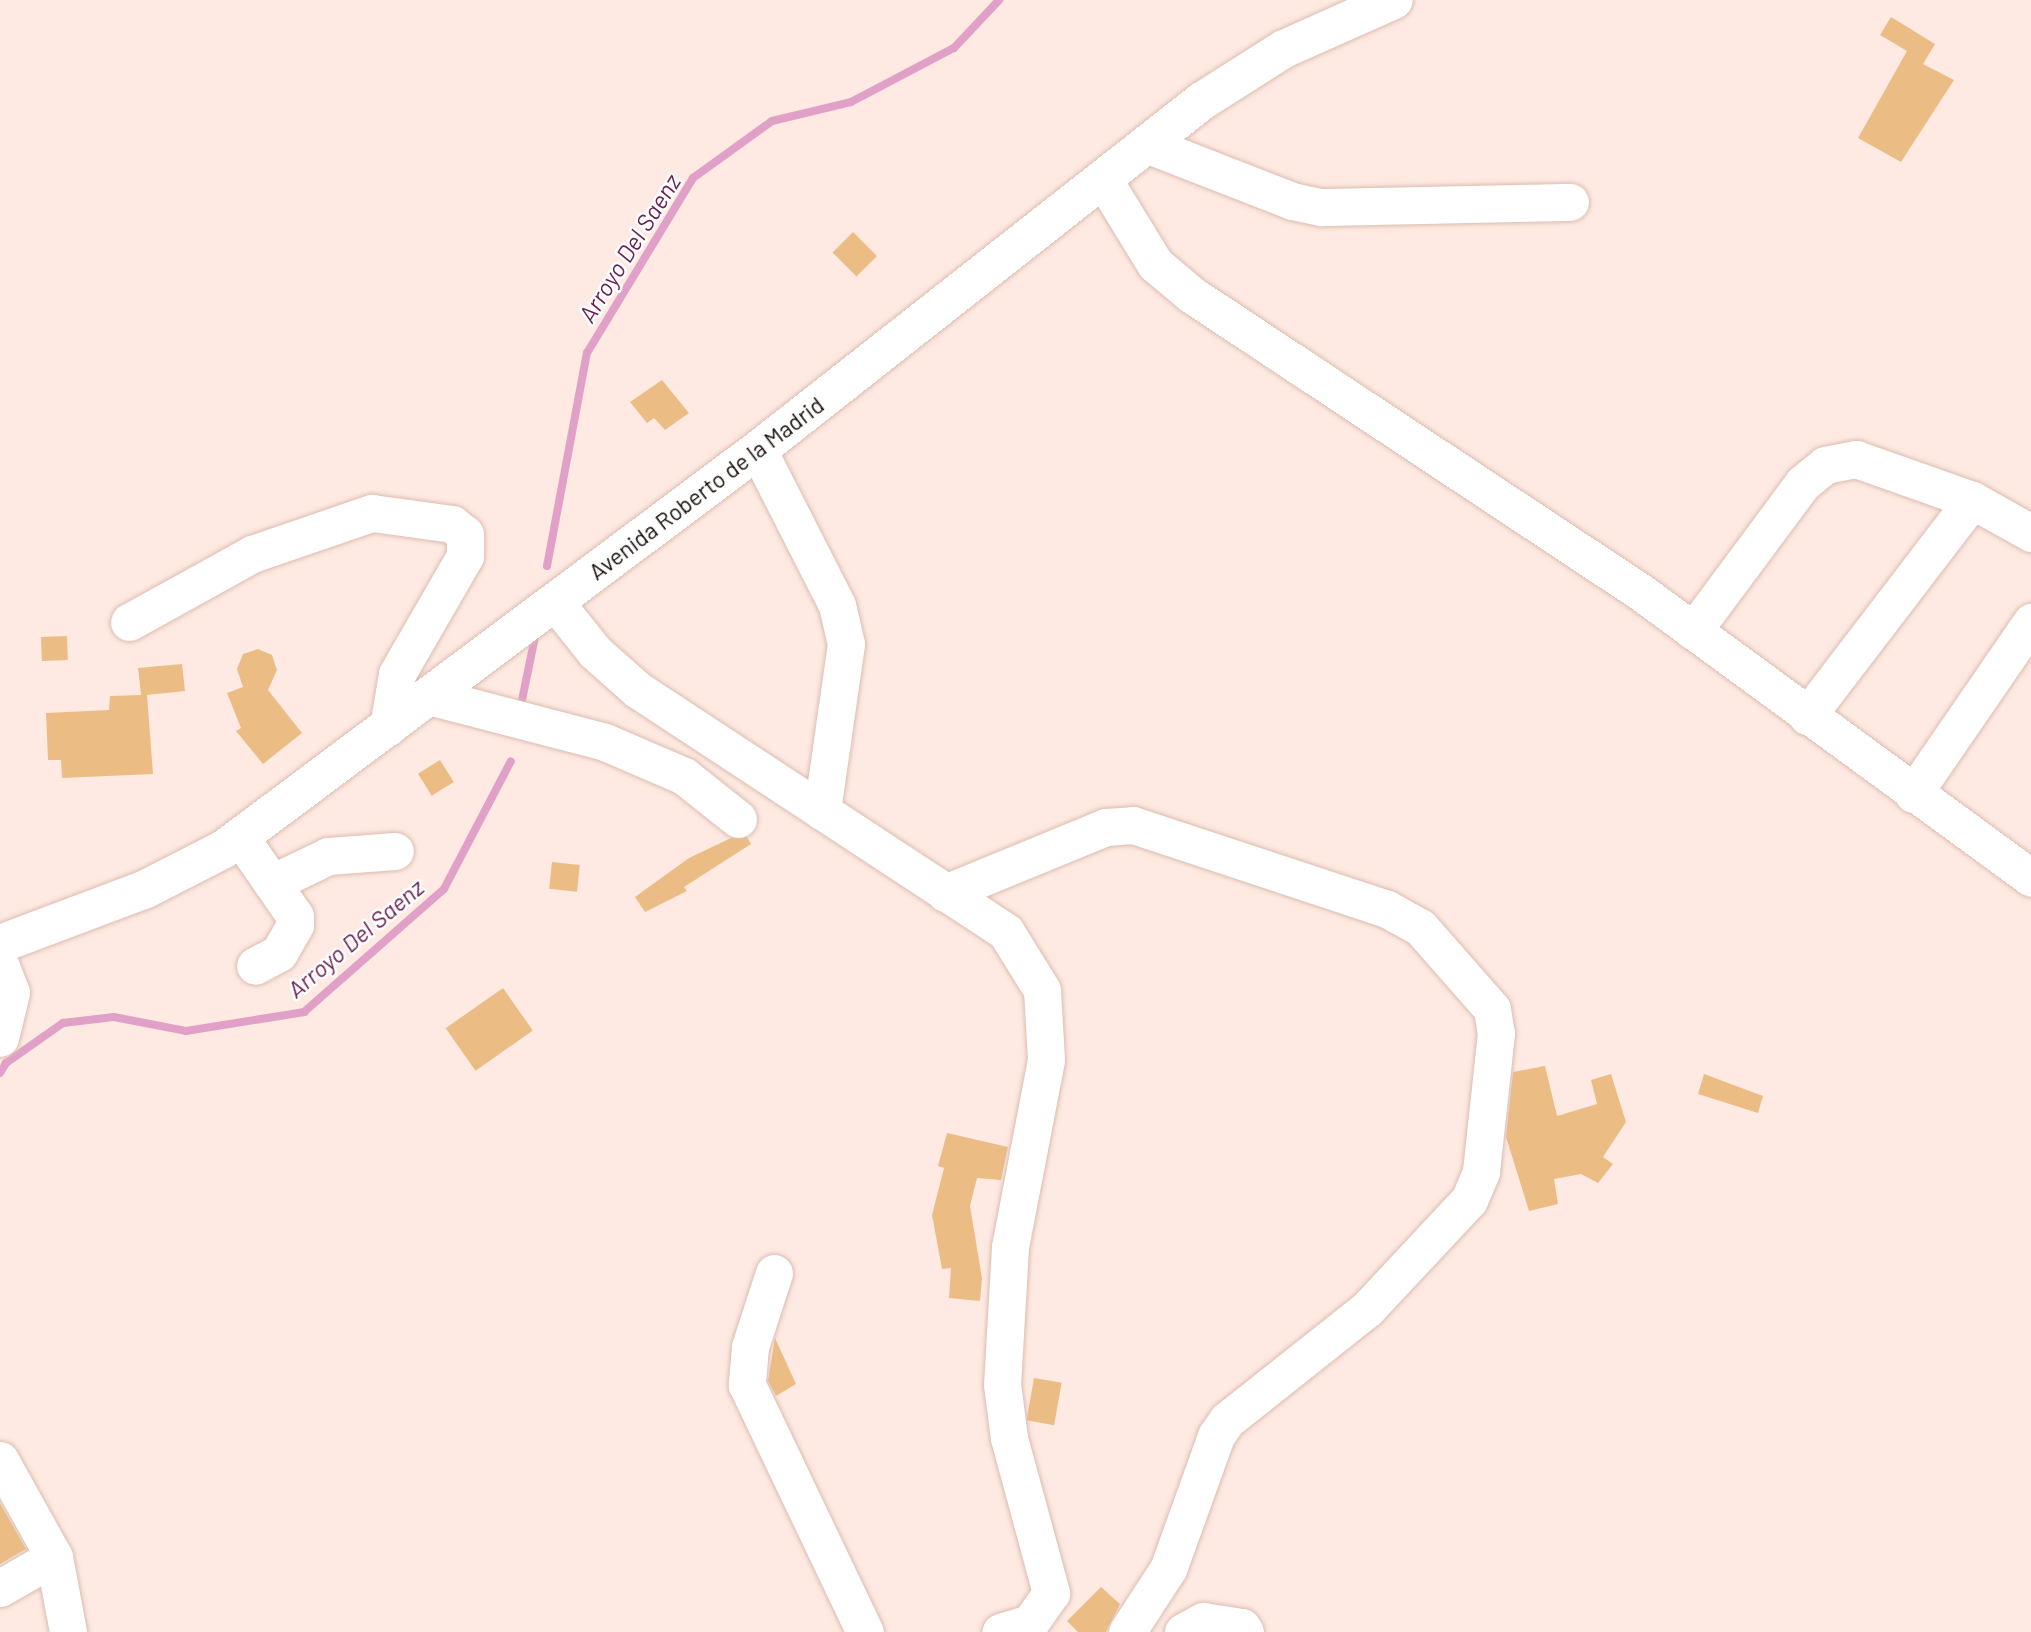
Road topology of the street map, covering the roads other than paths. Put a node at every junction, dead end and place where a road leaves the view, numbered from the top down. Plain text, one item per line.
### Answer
1 (1394, 0) edge
2 (1146, 144) junction
3 (1103, 179) junction
4 (1570, 202) dead end
5 (758, 450) junction
6 (1972, 500) junction
7 (2031, 533) edge
8 (555, 602) junction
9 (130, 622) dead end
10 (2031, 622) edge
11 (1693, 631) junction
12 (429, 696) junction
13 (1807, 716) junction
14 (388, 727) junction
15 (1913, 794) junction
16 (822, 811) junction
17 (738, 819) dead end
18 (240, 837) junction
19 (395, 851) dead end
20 (2031, 878) edge
21 (272, 883) junction
22 (945, 892) junction
23 (0, 944) edge
24 (0, 964) edge
25 (255, 966) dead end
26 (0, 1038) edge
27 (774, 1273) dead end
28 (0, 1460) edge
29 (54, 1557) junction
30 (0, 1588) edge
31 (68, 1632) edge
32 (865, 1632) edge
33 (1000, 1632) edge
34 (1127, 1632) edge
35 (1183, 1632) edge
36 (1245, 1632) edge

1 - 2 main road, Avenida Roberto de la Madrid
2 - 3 main road, Avenida Roberto de la Madrid
2 - 4 street
3 - 5 main road, Avenida Roberto de la Madrid
3 - 11 street
5 - 8 main road, Avenida Roberto de la Madrid
5 - 16 street
6 - 7 street
6 - 11 street
6 - 13 street
8 - 12 main road, Avenida Roberto de la Madrid
8 - 16 street
9 - 14 street
10 - 15 street
11 - 13 street
12 - 14 main road, Avenida Roberto de la Madrid
12 - 17 street
13 - 15 street
14 - 18 main road, Avenida Roberto de la Madrid
15 - 20 street
16 - 22 street
18 - 21 street
18 - 23 main road, Avenida Roberto de la Madrid
19 - 21 street
21 - 25 street
22 - 33 street
22 - 34 street
24 - 26 street
27 - 32 street
28 - 29 street
29 - 30 street
29 - 31 street
35 - 36 street

